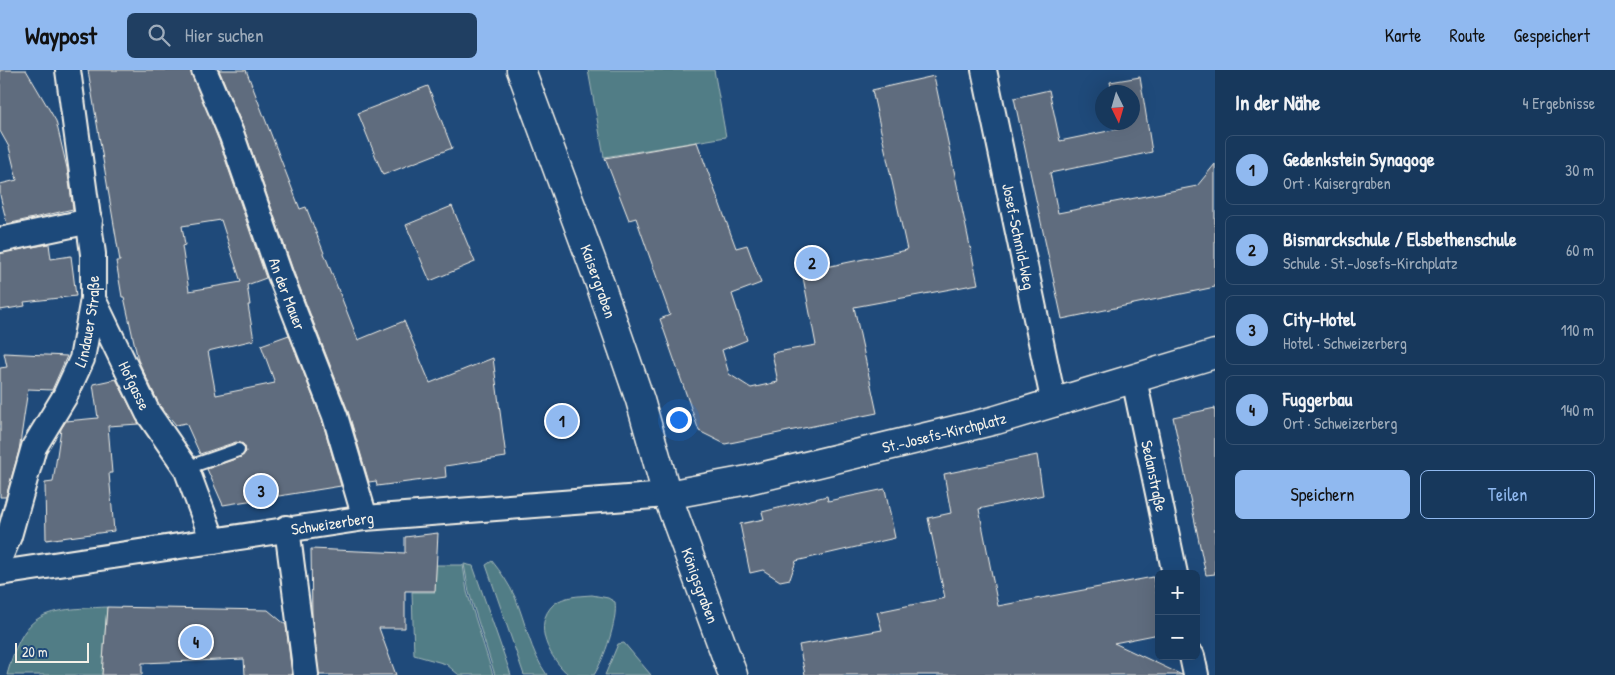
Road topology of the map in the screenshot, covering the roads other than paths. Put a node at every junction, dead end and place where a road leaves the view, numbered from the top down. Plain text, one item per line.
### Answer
1 (68, 70) edge
2 (204, 70) edge
3 (521, 70) edge
4 (984, 70) edge
5 (90, 221) junction
6 (0, 240) edge
7 (93, 299) junction
8 (1215, 354) edge
9 (1134, 379) junction
10 (1054, 404) junction
11 (238, 450) dead end
12 (186, 468) junction
13 (667, 495) junction
14 (365, 518) junction
15 (287, 528) junction
16 (213, 541) junction
17 (0, 557) edge
18 (1174, 570) edge
19 (0, 573) edge
20 (1193, 660) edge
21 (306, 675) edge
22 (733, 675) edge
23 (1196, 675) edge

1 - 5 street, Lindauer Straße
2 - 14 street, An der Mauer
3 - 13 street, Kaisergraben
4 - 10 street, Josef-Schmid-Weg
5 - 6 street
5 - 7 street, Lindauer Straße
7 - 12 street, Hofgasse
7 - 17 street, Lindauer Straße
8 - 9 street, St.-Josefs-Kirchplatz
9 - 10 street, St.-Josefs-Kirchplatz
9 - 18 street, Sedanstraße
10 - 13 street, St.-Josefs-Kirchplatz
11 - 12 lane
12 - 16 street, Hofgasse
13 - 14 street, Schweizerberg
13 - 22 street, Königsgraben
14 - 15 street, Schweizerberg
15 - 16 street, Schweizerberg
15 - 21 street
16 - 19 street, Schweizerberg
20 - 23 street

